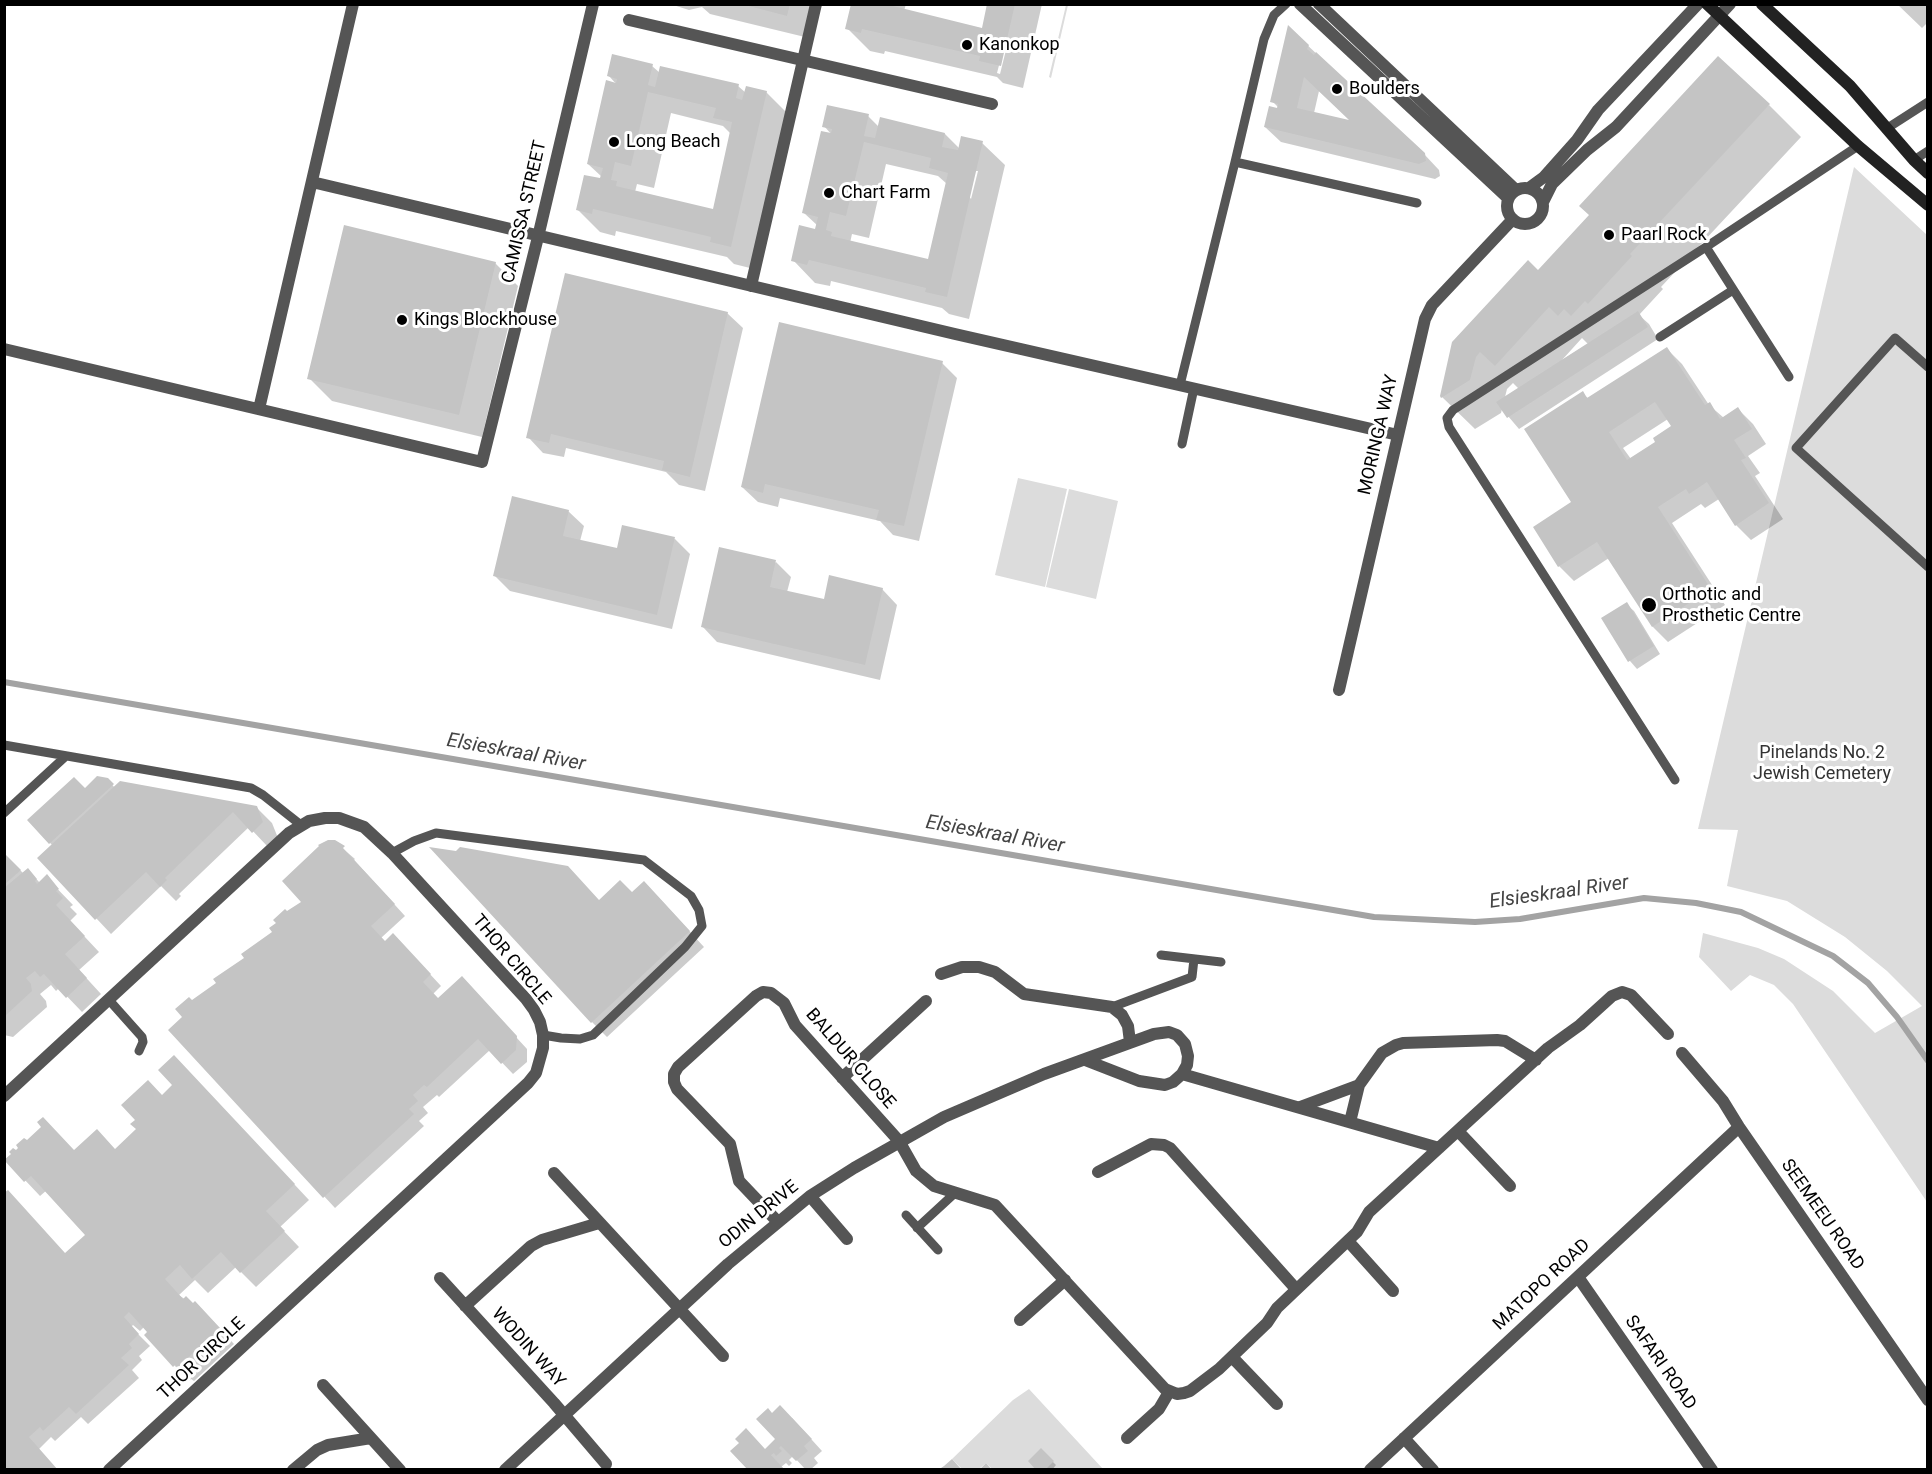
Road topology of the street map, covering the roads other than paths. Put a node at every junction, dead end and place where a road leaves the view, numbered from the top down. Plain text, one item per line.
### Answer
1 (353, 4) edge
2 (593, 4) edge
3 (816, 4) edge
4 (1286, 4) edge
5 (1300, 4) edge
6 (1319, 4) edge
7 (1698, 4) edge
8 (1707, 4) edge
9 (1730, 4) edge
10 (1762, 4) edge
11 (1719, 16) junction
12 (629, 20) dead end
13 (803, 60) junction
14 (1928, 102) edge
15 (992, 104) dead end
16 (1886, 129) junction
17 (1858, 146) junction
18 (1928, 151) edge
19 (1914, 160) junction
20 (1235, 162) junction
21 (1928, 173) edge
22 (312, 182) junction
23 (1518, 192) junction
24 (1543, 202) junction
25 (1417, 203) dead end
26 (1928, 205) edge
27 (1513, 219) junction
28 (538, 237) junction
29 (1706, 247) junction
30 (751, 286) junction
31 (1733, 290) junction
32 (1660, 337) dead end
33 (4, 349) edge
34 (1928, 367) edge
35 (1789, 377) dead end
36 (1180, 385) junction
37 (1194, 388) junction
38 (259, 409) junction
39 (1398, 435) junction
40 (1182, 444) dead end
41 (1928, 567) edge
42 (1339, 690) dead end
43 (4, 745) edge
44 (66, 756) junction
45 (1675, 780) dead end
46 (4, 813) edge
47 (301, 825) junction
48 (392, 853) junction
49 (1161, 955) dead end
50 (1194, 959) junction
51 (1221, 962) dead end
52 (941, 974) dead end
53 (109, 1000) junction
54 (926, 1001) dead end
55 (1112, 1007) junction
56 (1668, 1034) dead end
57 (543, 1035) junction
58 (1130, 1042) junction
59 (139, 1051) dead end
60 (1682, 1053) dead end
61 (1085, 1060) junction
62 (1536, 1060) junction
63 (1182, 1074) junction
64 (842, 1078) junction
65 (1359, 1084) junction
66 (4, 1096) edge
67 (1300, 1107) junction
68 (1350, 1122) junction
69 (1739, 1127) junction
70 (1458, 1131) junction
71 (899, 1141) junction
72 (1439, 1148) junction
73 (1098, 1172) dead end
74 (554, 1173) dead end
75 (1510, 1186) dead end
76 (955, 1193) junction
77 (810, 1196) junction
78 (906, 1215) dead end
79 (777, 1221) junction
80 (599, 1223) junction
81 (917, 1228) junction
82 (848, 1239) dead end
83 (1348, 1240) junction
84 (938, 1250) dead end
85 (1578, 1277) junction
86 (440, 1278) dead end
87 (1065, 1280) junction
88 (1296, 1289) junction
89 (1393, 1291) dead end
90 (465, 1306) junction
91 (678, 1309) junction
92 (1020, 1320) dead end
93 (723, 1356) dead end
94 (1232, 1357) junction
95 (323, 1385) dead end
96 (1169, 1392) junction
97 (1928, 1400) edge
98 (1276, 1404) dead end
99 (564, 1415) junction
100 (371, 1438) junction
101 (1127, 1438) dead end
102 (1404, 1438) junction
103 (606, 1464) dead end
104 (110, 1470) edge
105 (293, 1470) edge
106 (400, 1470) edge
107 (505, 1470) edge
108 (1370, 1470) edge
109 (1433, 1470) edge
110 (1712, 1470) edge

1 - 22 street
2 - 28 street, CAMISSA STREET
3 - 13 street
4 - 20 lane
5 - 23 street
6 - 23 street
7 - 23 street
8 - 11 street
9 - 11 street
10 - 16 street
11 - 17 street
11 - 24 street
12 - 13 street
13 - 15 street
13 - 30 street
14 - 16 lane
16 - 19 street
17 - 26 street
17 - 29 lane
18 - 19 lane
19 - 21 street
20 - 25 lane
20 - 36 lane
22 - 28 street
22 - 38 street
23 - 24 street
23 - 27 street
24 - 27 street
27 - 39 street, MORINGA WAY
28 - 30 street
28 - 38 street, CAMISSA STREET
29 - 31 lane
29 - 45 lane
30 - 36 street
31 - 32 lane
31 - 35 lane
33 - 38 street
34 - 41 lane
36 - 37 street
37 - 39 street
37 - 40 lane
39 - 42 street, MORINGA WAY
43 - 44 lane
44 - 46 lane
44 - 47 lane
47 - 48 street, THOR CIRCLE
47 - 53 street, THOR CIRCLE
48 - 57 street, THOR CIRCLE
48 - 57 lane
49 - 50 lane
50 - 51 lane
50 - 55 lane
52 - 55 street
53 - 59 lane
53 - 66 street, THOR CIRCLE
54 - 64 street
55 - 58 street
56 - 62 street
57 - 104 street, THOR CIRCLE
58 - 61 street, ODIN DRIVE
58 - 63 street, ODIN DRIVE
60 - 69 street, SEEMEEU ROAD
61 - 63 street
61 - 71 street, ODIN DRIVE
62 - 65 street
62 - 70 street
63 - 67 street
64 - 71 street, BALDUR CLOSE
64 - 79 street, BALDUR CLOSE
65 - 67 street
65 - 68 street
67 - 68 street
68 - 72 street
69 - 85 street, MATOPO ROAD
69 - 97 street, SEEMEEU ROAD
70 - 72 street
70 - 75 street
71 - 76 street, BALDUR CLOSE
71 - 77 street, ODIN DRIVE
72 - 83 street
73 - 88 street
74 - 80 street
76 - 81 lane
76 - 87 street, BALDUR CLOSE
77 - 79 street, ODIN DRIVE
77 - 82 street
78 - 81 lane
79 - 91 street, ODIN DRIVE
80 - 90 street, WODIN WAY
80 - 91 street
81 - 84 lane
83 - 88 street
83 - 89 street
85 - 102 street, MATOPO ROAD
85 - 110 street, SAFARI ROAD
86 - 90 street, WODIN WAY
87 - 92 street
87 - 96 street, BALDUR CLOSE
88 - 94 street
90 - 99 street, WODIN WAY
91 - 93 street
91 - 99 street, ODIN DRIVE
94 - 96 street
94 - 98 street
95 - 100 street
96 - 101 street
99 - 103 street, WODIN WAY
99 - 107 street, ODIN DRIVE
100 - 105 street
100 - 106 street
102 - 108 street, MATOPO ROAD
102 - 109 street

